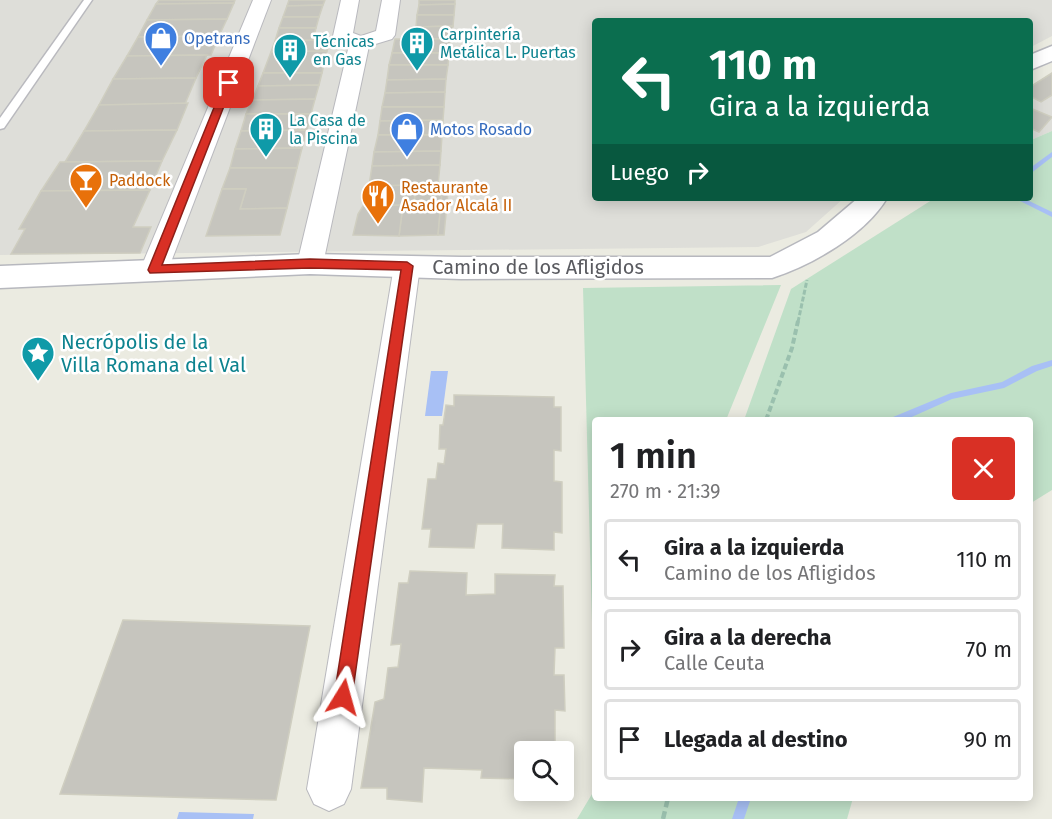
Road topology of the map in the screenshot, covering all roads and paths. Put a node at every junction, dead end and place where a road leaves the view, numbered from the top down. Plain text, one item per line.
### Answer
1 (88, 0) edge
2 (262, 0) edge
3 (350, 0) edge
4 (391, 0) edge
5 (360, 42) junction
6 (1052, 52) edge
7 (1033, 62) edge
8 (0, 126) edge
9 (871, 201) edge
10 (804, 255) junction
11 (310, 264) junction
12 (407, 266) junction
13 (154, 270) junction
14 (0, 277) edge
15 (767, 417) edge
16 (329, 789) dead end
17 (667, 801) edge
18 (663, 819) edge

1 - 8 lane
2 - 13 street
3 - 5 street
4 - 5 street
5 - 11 street
6 - 7 street
9 - 10 street, Camino de los Afligidos
10 - 12 street, Camino de los Afligidos
10 - 15 path
11 - 12 street, Camino de los Afligidos
11 - 13 street, Camino de los Afligidos
12 - 16 street
13 - 14 street, Camino de los Afligidos
17 - 18 path

